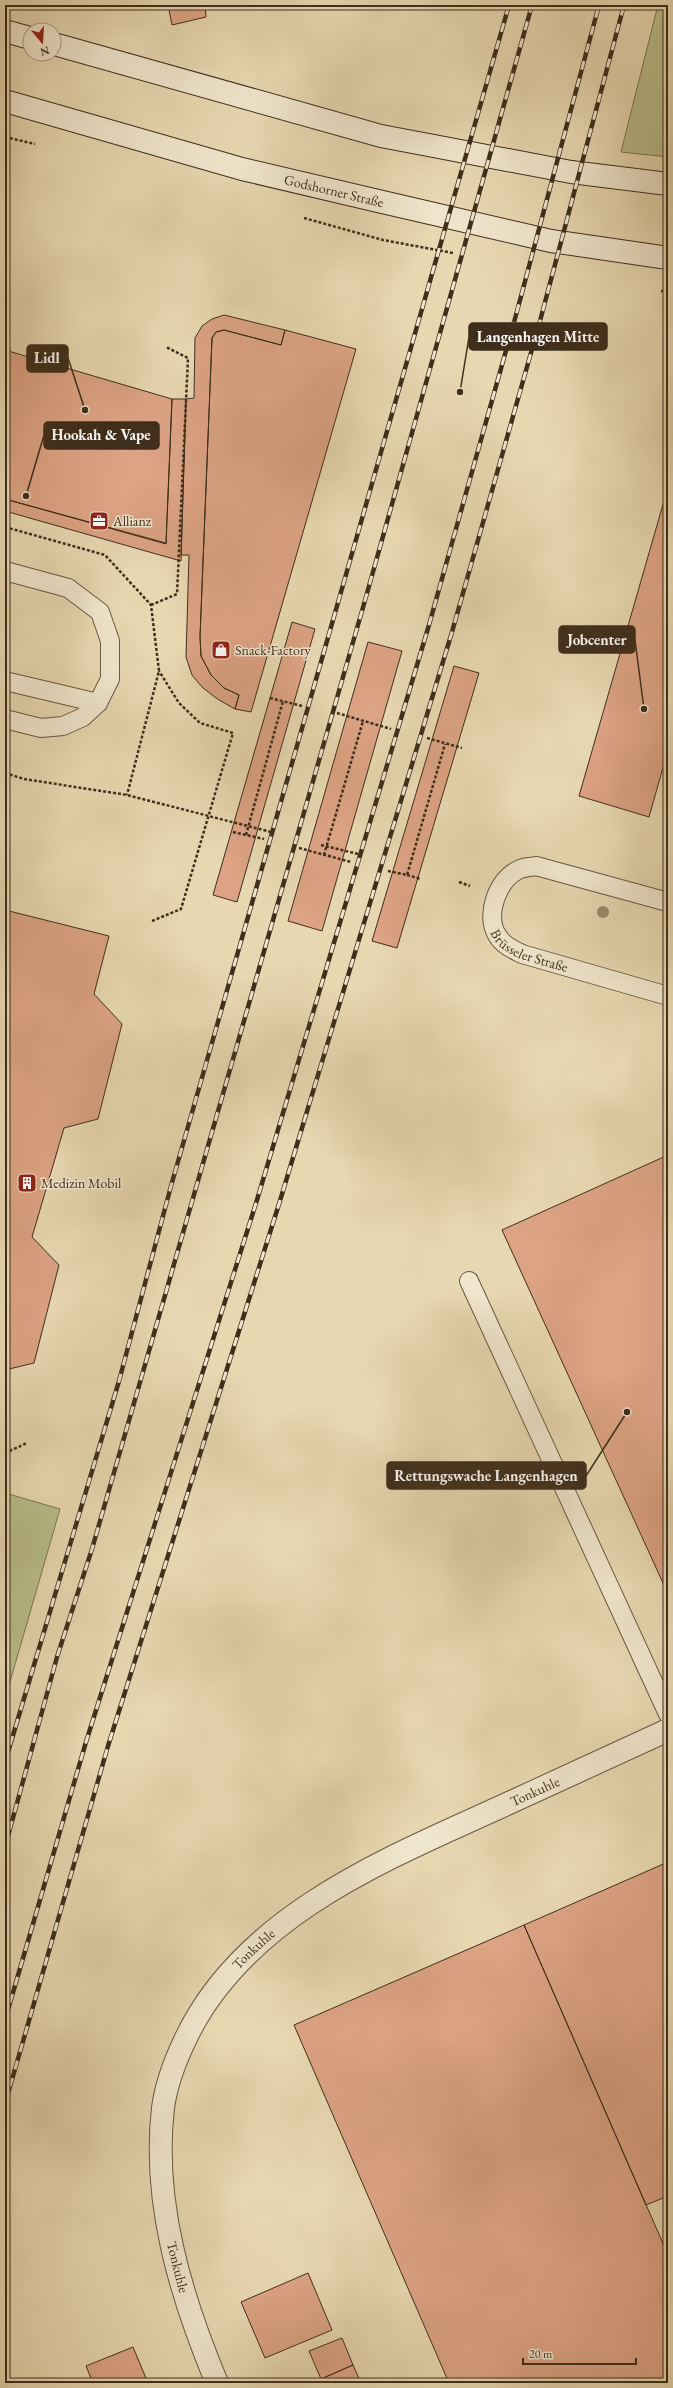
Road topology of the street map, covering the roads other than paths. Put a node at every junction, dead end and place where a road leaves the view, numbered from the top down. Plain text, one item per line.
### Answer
1 (5, 31) edge
2 (22, 36) edge
3 (62, 46) edge
4 (5, 101) edge
5 (668, 184) edge
6 (668, 258) edge
7 (5, 571) edge
8 (5, 681) edge
9 (98, 703) junction
10 (5, 719) edge
11 (668, 902) edge
12 (668, 996) edge
13 (469, 1281) dead end
14 (668, 1714) edge
15 (668, 1730) edge
16 (217, 2383) edge

1 - 2 main road
3 - 5 main road
4 - 6 main road, Godshorner Straße
7 - 9 lane
8 - 9 lane
9 - 10 lane
11 - 12 lane, Brüsseler Straße
13 - 14 lane
15 - 16 main road, Tonkuhle

